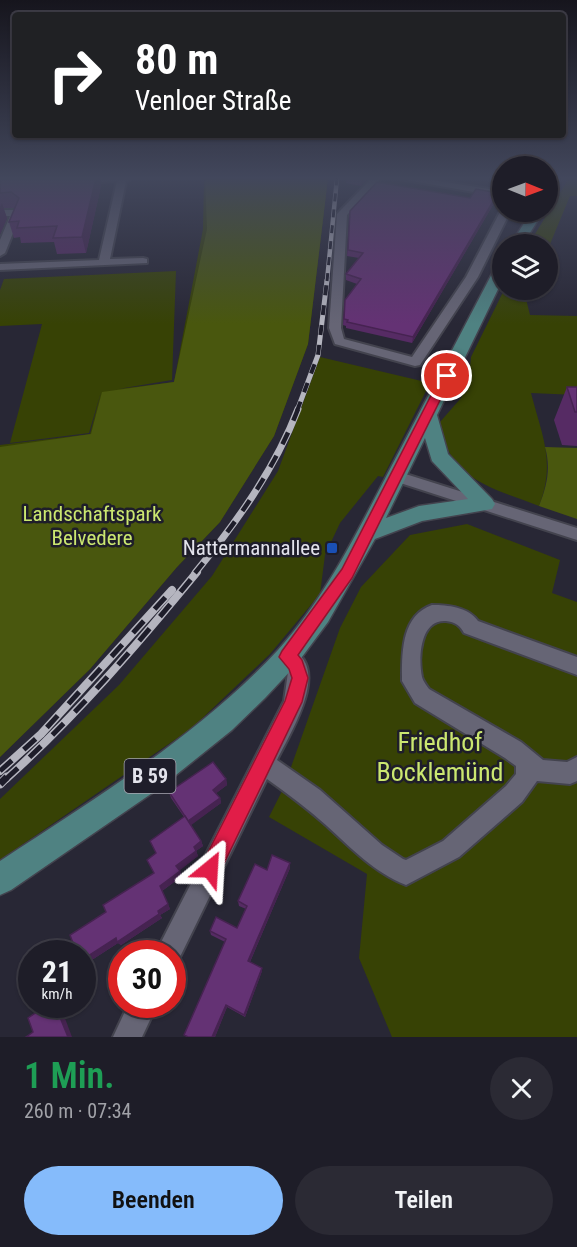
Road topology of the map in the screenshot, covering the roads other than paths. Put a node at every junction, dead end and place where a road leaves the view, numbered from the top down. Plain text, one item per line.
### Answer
1 (11, 226) edge
2 (112, 226) edge
3 (341, 226) edge
4 (498, 226) edge
5 (0, 253) edge
6 (143, 261) dead end
7 (104, 262) junction
8 (0, 267) edge
9 (492, 288) edge
10 (428, 415) junction
11 (396, 476) junction
12 (485, 504) junction
13 (369, 533) junction
14 (577, 534) edge
15 (288, 657) junction
16 (577, 666) edge
17 (527, 762) junction
18 (264, 764) junction
19 (577, 768) edge
20 (0, 879) edge
21 (175, 940) edge
22 (136, 1018) edge
23 (127, 1037) edge

1 - 5 street
2 - 7 street
3 - 4 street
6 - 7 street
7 - 8 street
9 - 10 main road, B 59
10 - 11 main road, B 59
10 - 12 main road
11 - 12 street
11 - 13 main road, B 59
12 - 13 main road
12 - 14 street
13 - 15 main road, B 59
15 - 18 street
15 - 20 main road, B 59
16 - 17 street
17 - 18 street
17 - 19 street
18 - 21 street
22 - 23 street

